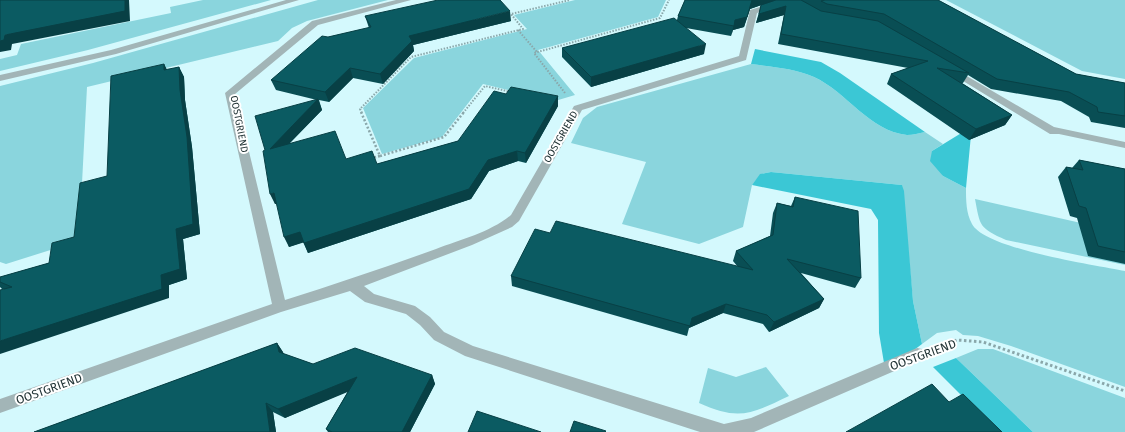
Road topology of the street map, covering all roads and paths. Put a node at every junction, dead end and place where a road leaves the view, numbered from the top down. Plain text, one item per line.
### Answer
1 (295, 0) edge
2 (407, 0) edge
3 (570, 0) edge
4 (669, 0) edge
5 (794, 2) edge
6 (518, 30) junction
7 (537, 52) junction
8 (946, 67) edge
9 (0, 78) edge
10 (516, 94) edge
11 (578, 108) junction
12 (1125, 145) edge
13 (380, 156) junction
14 (365, 160) edge
15 (352, 285) junction
16 (280, 307) junction
17 (917, 354) joint
18 (1125, 391) edge
19 (0, 406) edge
20 (724, 432) edge

1 - 9 street
2 - 16 street, OOSTGRIEND
3 - 6 path
4 - 7 path
5 - 11 street, OOSTGRIEND
6 - 7 path
6 - 13 path
7 - 11 path
8 - 12 street
10 - 13 path
11 - 15 street, OOSTGRIEND
13 - 14 path
15 - 16 street, OOSTGRIEND
15 - 20 street, OOSTGRIEND
16 - 19 street, OOSTGRIEND
17 - 18 path, OOSTGRIEND
17 - 20 street, OOSTGRIEND

